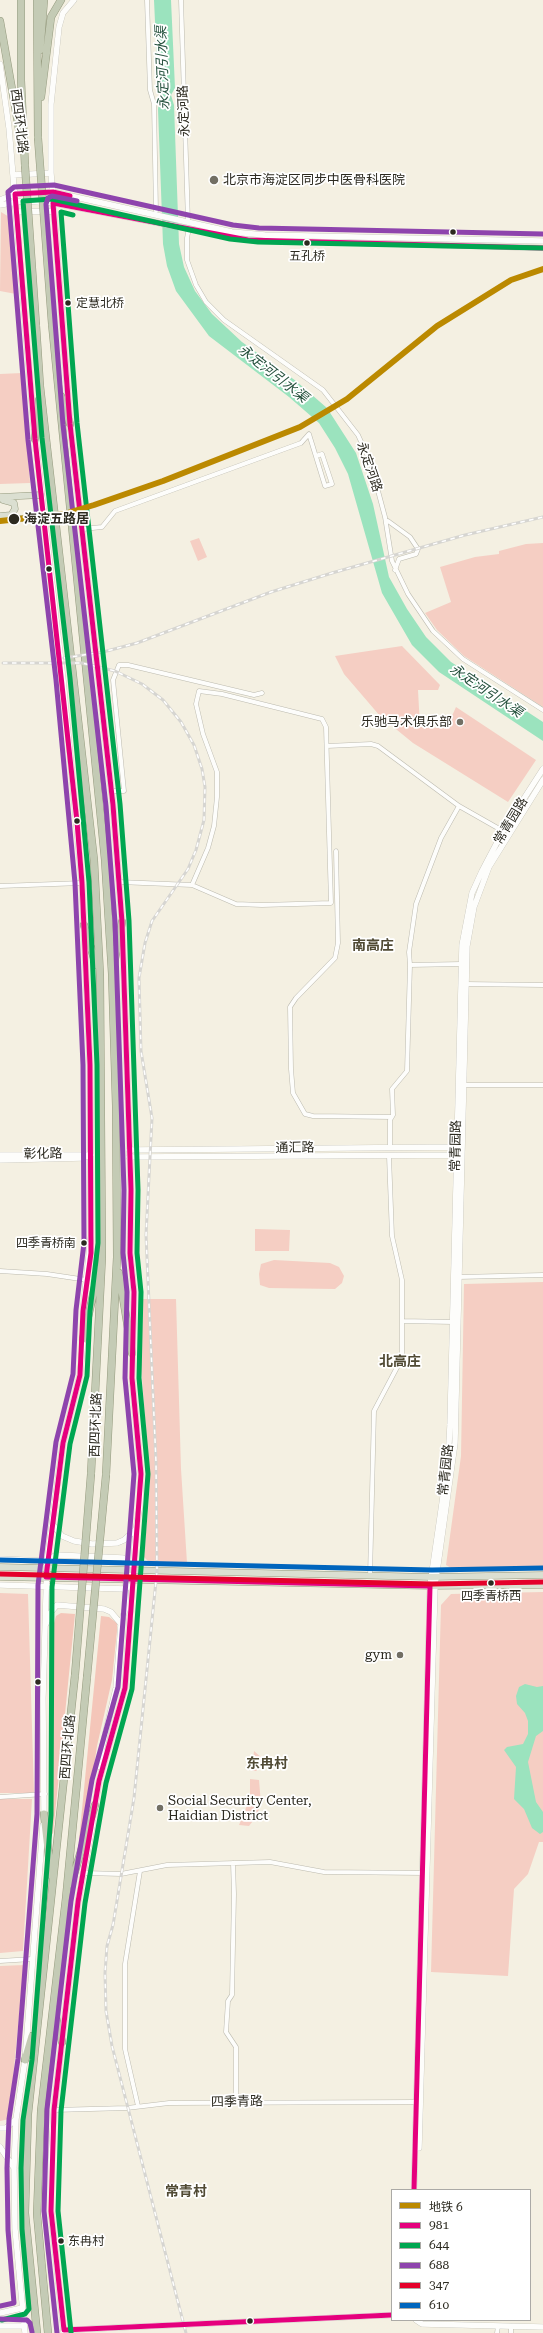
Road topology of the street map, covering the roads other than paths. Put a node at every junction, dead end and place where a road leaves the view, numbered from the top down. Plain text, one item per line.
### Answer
1 (15, 0) edge
2 (20, 0) edge
3 (37, 0) edge
4 (44, 0) edge
5 (61, 0) edge
6 (74, 0) edge
7 (146, 0) edge
8 (181, 0) edge
9 (0, 20) edge
10 (21, 28) junction
11 (0, 64) edge
12 (37, 69) junction
13 (38, 125) junction
14 (24, 150) junction
15 (52, 172) junction
16 (13, 175) junction
17 (53, 192) junction
18 (15, 194) junction
19 (0, 200) edge
20 (16, 202) junction
21 (53, 203) junction
22 (0, 205) edge
23 (54, 211) junction
24 (16, 212) junction
25 (158, 217) junction
26 (187, 225) junction
27 (543, 241) edge
28 (543, 248) edge
29 (56, 382) junction
30 (40, 386) junction
31 (70, 424) junction
32 (35, 439) junction
33 (316, 456) junction
34 (41, 495) junction
35 (0, 498) edge
36 (0, 516) edge
37 (385, 517) junction
38 (44, 518) junction
39 (0, 519) edge
40 (83, 529) junction
41 (395, 570) junction
42 (262, 692) dead end
43 (543, 710) edge
44 (327, 746) junction
45 (543, 769) edge
46 (543, 780) edge
47 (111, 791) junction
48 (459, 806) junction
49 (503, 831) junction
50 (336, 851) dead end
51 (119, 882) junction
52 (82, 883) junction
53 (192, 885) junction
54 (0, 886) edge
55 (122, 922) junction
56 (84, 925) junction
57 (461, 964) junction
58 (410, 965) junction
59 (112, 974) junction
60 (100, 975) junction
61 (465, 984) junction
62 (543, 985) edge
63 (460, 1085) junction
64 (543, 1085) edge
65 (392, 1117) junction
66 (390, 1147) junction
67 (458, 1147) junction
68 (129, 1150) junction
69 (0, 1155) edge
70 (91, 1155) junction
71 (458, 1155) junction
72 (389, 1156) junction
73 (129, 1157) junction
74 (0, 1160) edge
75 (102, 1257) junction
76 (117, 1257) junction
77 (0, 1271) edge
78 (543, 1275) edge
79 (458, 1277) junction
80 (88, 1280) junction
81 (402, 1321) junction
82 (453, 1322) junction
83 (83, 1339) junction
84 (132, 1353) junction
85 (53, 1525) junction
86 (136, 1530) junction
87 (0, 1559) edge
88 (47, 1561) junction
89 (0, 1567) edge
90 (48, 1569) junction
91 (133, 1571) junction
92 (543, 1575) edge
93 (0, 1576) edge
94 (370, 1576) junction
95 (46, 1577) junction
96 (434, 1577) junction
97 (126, 1578) junction
98 (134, 1578) junction
99 (0, 1585) edge
100 (543, 1585) edge
101 (45, 1586) junction
102 (433, 1586) junction
103 (126, 1588) junction
104 (125, 1610) junction
105 (120, 1624) junction
106 (45, 1628) junction
107 (128, 1634) junction
108 (99, 1781) junction
109 (45, 1794) junction
110 (0, 1797) edge
111 (95, 1805) junction
112 (44, 1814) junction
113 (232, 1863) junction
114 (140, 1871) junction
115 (85, 1873) junction
116 (425, 1873) junction
117 (53, 1890) junction
118 (66, 1898) junction
119 (32, 1958) junction
120 (0, 1960) edge
121 (53, 2004) junction
122 (38, 2018) junction
123 (62, 2042) junction
124 (25, 2060) junction
125 (236, 2102) junction
126 (418, 2102) junction
127 (138, 2106) junction
128 (54, 2110) junction
129 (16, 2119) junction
130 (0, 2128) edge
131 (0, 2147) edge
132 (14, 2168) junction
133 (414, 2189) edge
134 (417, 2189) edge
135 (22, 2308) junction
136 (0, 2313) edge
137 (391, 2315) edge
138 (418, 2321) edge
139 (0, 2326) edge
140 (24, 2326) junction
141 (498, 2326) junction
142 (511, 2326) junction
143 (543, 2327) edge
144 (64, 2332) edge
145 (25, 2333) edge
146 (37, 2333) edge
147 (48, 2333) edge
148 (497, 2333) edge
149 (511, 2333) edge

1 - 10 highway
2 - 10 highway
3 - 12 highway
4 - 12 highway
5 - 13 highway
6 - 15 street
7 - 25 street
8 - 26 street, 永定河路
9 - 14 highway
10 - 14 highway
11 - 16 street, 西四环北路
12 - 13 highway
13 - 29 highway, 西四环北路, bridge
14 - 30 highway, 西四环北路, bridge
15 - 16 street
15 - 17 street
16 - 18 street, 西四环北路
17 - 18 street
17 - 21 street
17 - 25 street
18 - 19 street
18 - 20 street, 西四环北路
20 - 21 street
20 - 22 street
20 - 24 street, 西四环北路
21 - 23 street
21 - 25 street
23 - 24 street
23 - 31 street
24 - 32 street, 西四环北路
25 - 26 street
26 - 27 street
26 - 28 street
26 - 37 street, 永定河路
29 - 31 highway
29 - 59 highway, 西四环北路
30 - 32 highway
30 - 60 highway, 西四环北路
31 - 40 street
32 - 34 street, 西四环北路
33 - 33 street
33 - 40 street
34 - 35 main road
34 - 38 street, 西四环北路
35 - 36 main road
37 - 41 street, 永定河路
37 - 41 street
38 - 39 main road
38 - 52 street, 西四环北路
40 - 47 street
41 - 43 street, 永定河路
42 - 47 street
44 - 48 street
44 - 53 street
44 - 53 street
45 - 49 street, 常青园路
46 - 61 street, 常青园路
47 - 51 street
48 - 49 street
48 - 58 street
49 - 57 street, 常青园路
50 - 65 street
51 - 53 street
51 - 55 street
52 - 54 street
52 - 56 street, 西四环北路
55 - 59 highway
55 - 68 street
56 - 60 highway
56 - 70 street, 西四环北路
57 - 58 street
57 - 63 street, 常青园路
58 - 65 street
59 - 76 highway, 西四环北路
60 - 75 highway, 西四环北路
61 - 62 street
61 - 63 street, 常青园路
63 - 64 street
63 - 67 street, 常青园路
65 - 66 street
66 - 67 street, 通汇路
66 - 68 street, 通汇路
67 - 71 street, 常青园路
68 - 73 street
69 - 70 street, 彰化路
70 - 74 street, 彰化路
70 - 80 street, 西四环北路
71 - 72 street, 通汇路
71 - 79 street, 常青园路
71 - 82 street, 常青园路
72 - 73 street, 通汇路
72 - 81 street
73 - 84 street
75 - 83 highway
75 - 117 highway, 西四环北路, bridge
76 - 84 highway
76 - 118 highway, 西四环北路, bridge
77 - 80 street
78 - 79 street
79 - 96 street, 常青园路
80 - 83 street, 西四环北路
81 - 82 street
81 - 94 street
82 - 96 street, 常青园路
83 - 85 street, 西四环北路
84 - 86 street
85 - 86 street
85 - 88 street, 西四环北路
86 - 91 street
87 - 88 street
88 - 90 street, 西四环北路
88 - 91 street
89 - 90 main road
90 - 91 main road
90 - 95 street, 西四环北路
91 - 94 main road
91 - 97 street
91 - 98 street
92 - 96 main road
93 - 95 main road
94 - 96 main road
95 - 97 main road
95 - 101 street, 西四环北路
96 - 102 street, 常青园路
97 - 98 main road
97 - 103 street
98 - 102 main road
98 - 103 street
98 - 107 street
99 - 101 street
100 - 102 main road
101 - 103 street
101 - 106 street, 西四环北路
102 - 116 street, 常青园路
103 - 104 street
104 - 105 street
104 - 107 street
105 - 106 street
105 - 108 street
106 - 109 street, 西四环北路
107 - 108 street
108 - 111 street
109 - 110 street
109 - 112 street, 西四环北路
111 - 115 street
111 - 118 highway
112 - 117 highway
112 - 119 street, 西四环北路
113 - 114 street
113 - 116 street
113 - 125 street
114 - 115 street
114 - 127 street
115 - 123 street
116 - 126 street, 常青园路
117 - 122 highway, 西四环北路
118 - 121 highway, 西四环北路
119 - 120 street
119 - 124 street, 西四环北路
121 - 123 highway
121 - 147 highway, 西四环北路
122 - 124 highway
122 - 146 highway, 西四环北路
123 - 128 street
124 - 129 street, 西四环北路
125 - 126 street, 四季青路
125 - 127 street, 四季青路
126 - 133 street, 常青园路
126 - 134 street, 常青园路
127 - 128 street, 四季青路
128 - 144 street
129 - 130 street
129 - 132 street, 西四环北路
131 - 132 street
132 - 135 street, 西四环北路
135 - 136 street
135 - 140 street, 西四环北路
137 - 144 street
138 - 141 street
139 - 140 street
140 - 145 street
141 - 142 street
141 - 148 street
142 - 143 street
142 - 149 street

